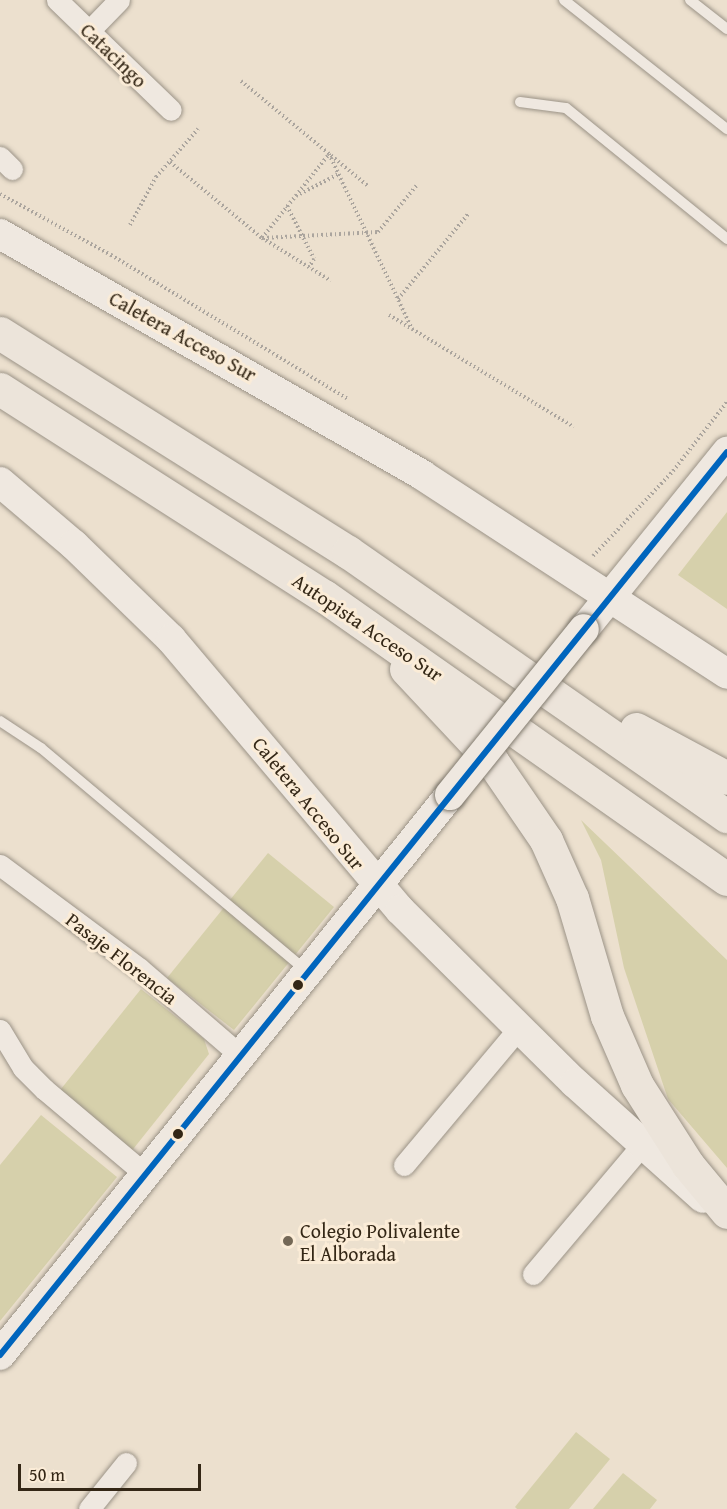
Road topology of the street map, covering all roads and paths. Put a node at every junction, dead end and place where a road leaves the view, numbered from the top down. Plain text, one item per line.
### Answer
1 (57, 0) edge
2 (119, 0) edge
3 (564, 0) edge
4 (690, 0) edge
5 (727, 30) edge
6 (89, 31) junction
7 (241, 81) dead end
8 (520, 102) dead end
9 (171, 110) dead end
10 (198, 129) dead end
11 (727, 129) edge
12 (329, 154) junction
13 (170, 162) junction
14 (339, 174) junction
15 (417, 185) dead end
16 (369, 187) dead end
17 (295, 196) junction
18 (287, 207) junction
19 (468, 214) dead end
20 (130, 225) dead end
21 (366, 232) junction
22 (0, 234) edge
23 (302, 236) junction
24 (262, 238) junction
25 (727, 239) edge
26 (309, 267) junction
27 (332, 281) dead end
28 (398, 299) junction
29 (390, 315) dead end
30 (412, 329) junction
31 (0, 333) edge
32 (0, 389) edge
33 (727, 402) edge
34 (574, 427) dead end
35 (727, 452) edge
36 (0, 482) edge
37 (577, 574) junction
38 (324, 596) junction
39 (611, 597) junction
40 (501, 656) junction
41 (727, 674) edge
42 (0, 721) edge
43 (727, 778) edge
44 (727, 816) edge
45 (0, 865) edge
46 (727, 879) edge
47 (376, 885) junction
48 (307, 971) junction
49 (518, 1029) junction
50 (0, 1030) edge
51 (240, 1055) junction
52 (642, 1145) junction
53 (404, 1165) dead end
54 (145, 1174) junction
55 (727, 1212) edge
56 (727, 1218) edge
57 (532, 1274) dead end
58 (3, 1345) edge
59 (126, 1463) dead end
60 (89, 1509) edge

1 - 6 street, Catacingo
2 - 6 street
3 - 11 lane
4 - 5 lane
6 - 9 street, Catacingo
7 - 12 path
8 - 25 lane
10 - 13 path
12 - 14 path
12 - 16 path
12 - 17 path
13 - 20 path
13 - 24 path
14 - 17 path
14 - 21 path
15 - 21 path
17 - 18 path
18 - 23 path
18 - 24 path
19 - 28 path
21 - 23 path
21 - 28 path
22 - 37 main road, Caletera Acceso Sur
23 - 24 path
23 - 26 path
24 - 26 path
26 - 27 path
28 - 30 path
29 - 30 path
30 - 34 path
31 - 40 highway
32 - 38 highway, Autopista Acceso Sur
33 - 37 path
35 - 39 main road
36 - 47 main road, Caletera Acceso Sur
37 - 39 main road, Caletera Acceso Sur
38 - 46 highway, Autopista Acceso Sur
38 - 55 highway
39 - 41 main road, Caletera Acceso Sur
39 - 47 main road, bridge
40 - 43 highway
40 - 44 highway
42 - 48 lane
45 - 51 street, Pasaje Florencia
47 - 48 main road
47 - 49 main road, Caletera Acceso Sur
48 - 51 main road
49 - 52 main road, Caletera Acceso Sur
49 - 53 street
50 - 54 street
51 - 54 main road
52 - 56 main road, Caletera Acceso Sur
52 - 57 street
54 - 58 main road
59 - 60 street

